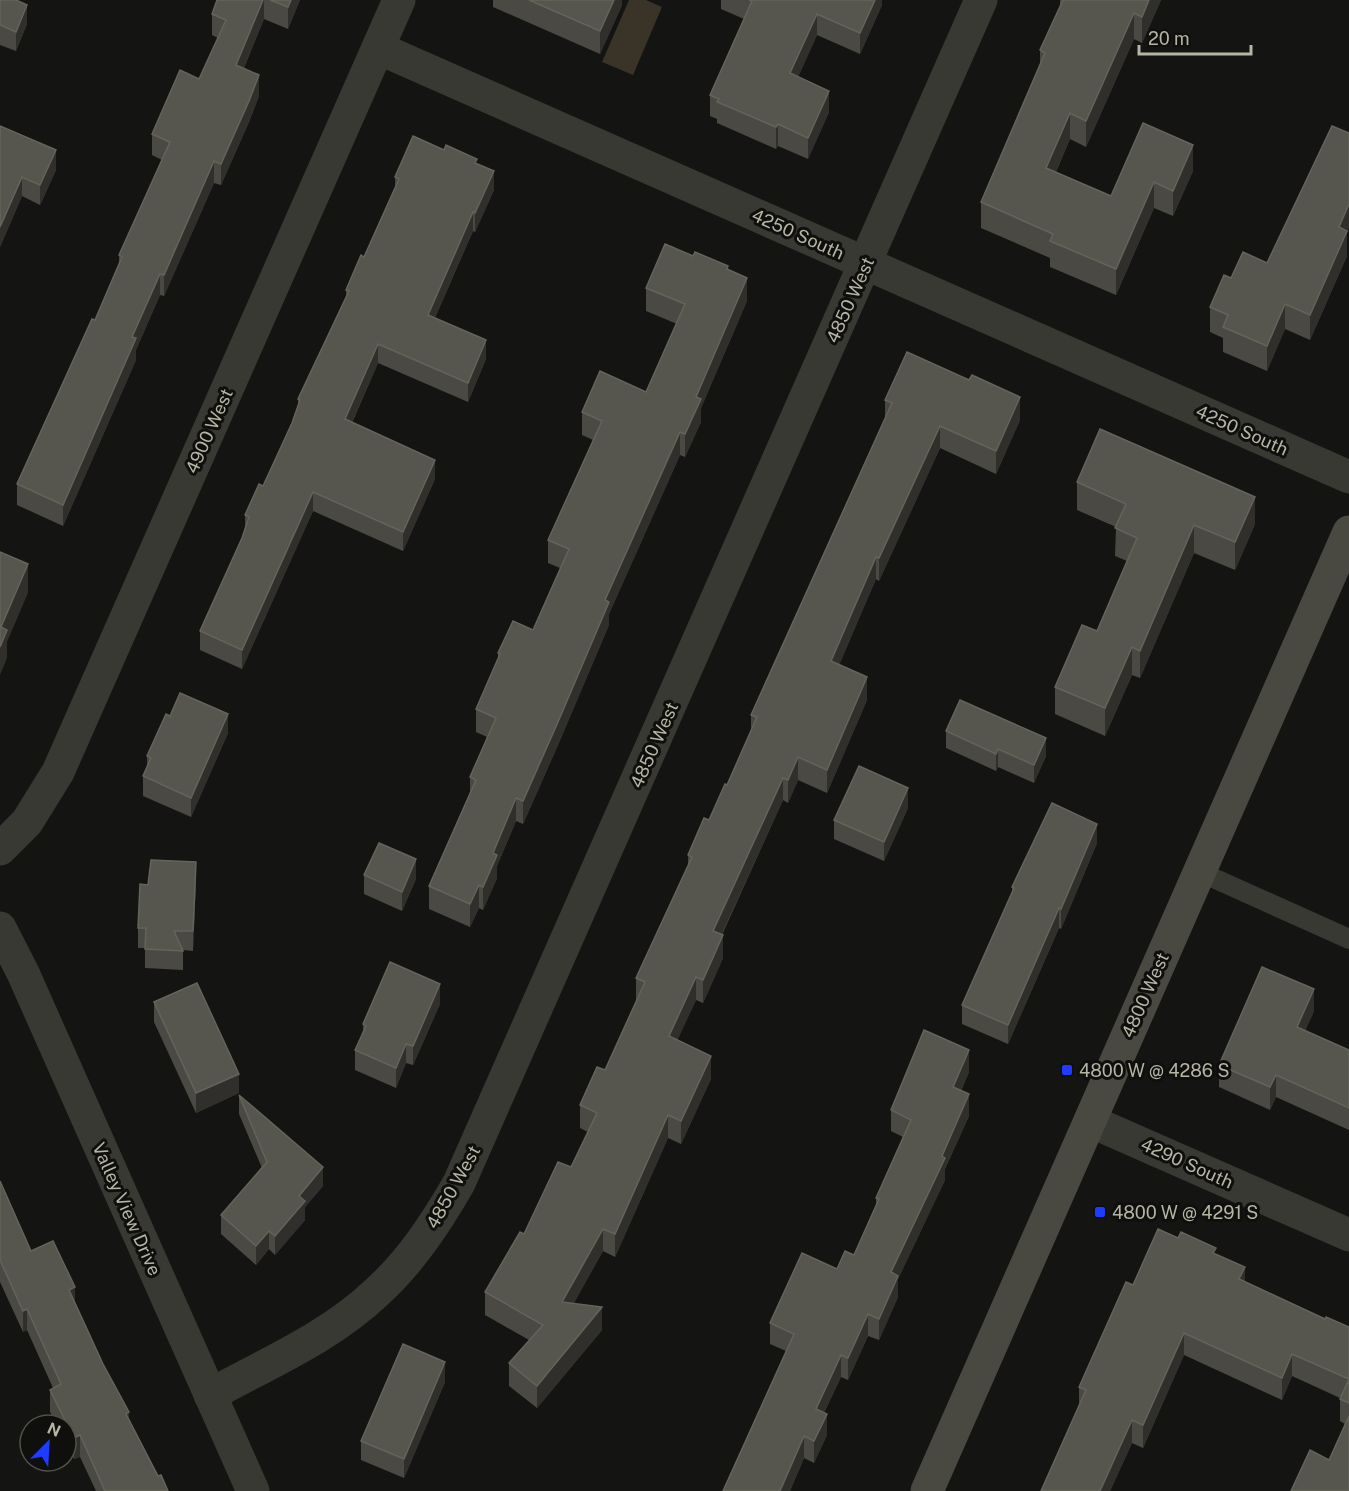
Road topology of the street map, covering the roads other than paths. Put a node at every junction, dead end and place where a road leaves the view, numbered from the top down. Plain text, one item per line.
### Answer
1 (399, 0) edge
2 (981, 0) edge
3 (378, 48) junction
4 (866, 264) junction
5 (1349, 477) edge
6 (1349, 532) edge
7 (0, 849) edge
8 (1200, 872) junction
9 (0, 928) edge
10 (1349, 939) edge
11 (1090, 1121) junction
12 (1349, 1235) edge
13 (210, 1395) junction
14 (253, 1491) edge
15 (927, 1491) edge

1 - 3 street, 4900 West
2 - 4 street, 4850 West
3 - 4 street, 4250 South
3 - 7 street, 4900 West
4 - 5 street, 4250 South
4 - 13 street, 4850 West
6 - 8 main road, 4800 West
8 - 10 lane
8 - 11 main road, 4800 West
9 - 13 street, Valley View Drive
11 - 12 street, 4290 South
11 - 15 main road, 4800 West
13 - 14 street, Valley View Drive

